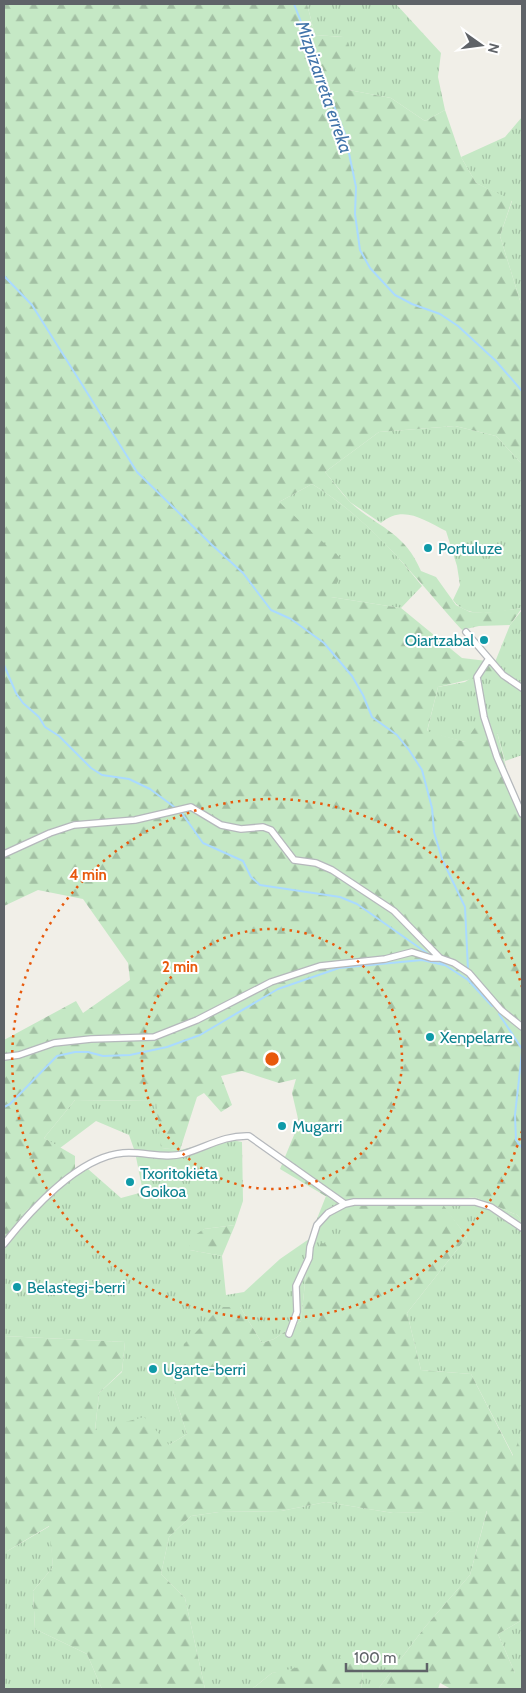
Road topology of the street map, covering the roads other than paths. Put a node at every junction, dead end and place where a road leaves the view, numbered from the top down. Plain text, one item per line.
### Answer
1 (466, 632) dead end
2 (488, 660) junction
3 (522, 688) edge
4 (522, 814) edge
5 (4, 854) edge
6 (440, 958) junction
7 (522, 1027) edge
8 (4, 1056) edge
9 (345, 1204) junction
10 (522, 1228) edge
11 (4, 1244) edge
12 (289, 1334) dead end

1 - 2 street
2 - 3 street
2 - 4 street
5 - 6 street
6 - 7 street
6 - 8 street
9 - 10 street
9 - 11 street
9 - 12 street

